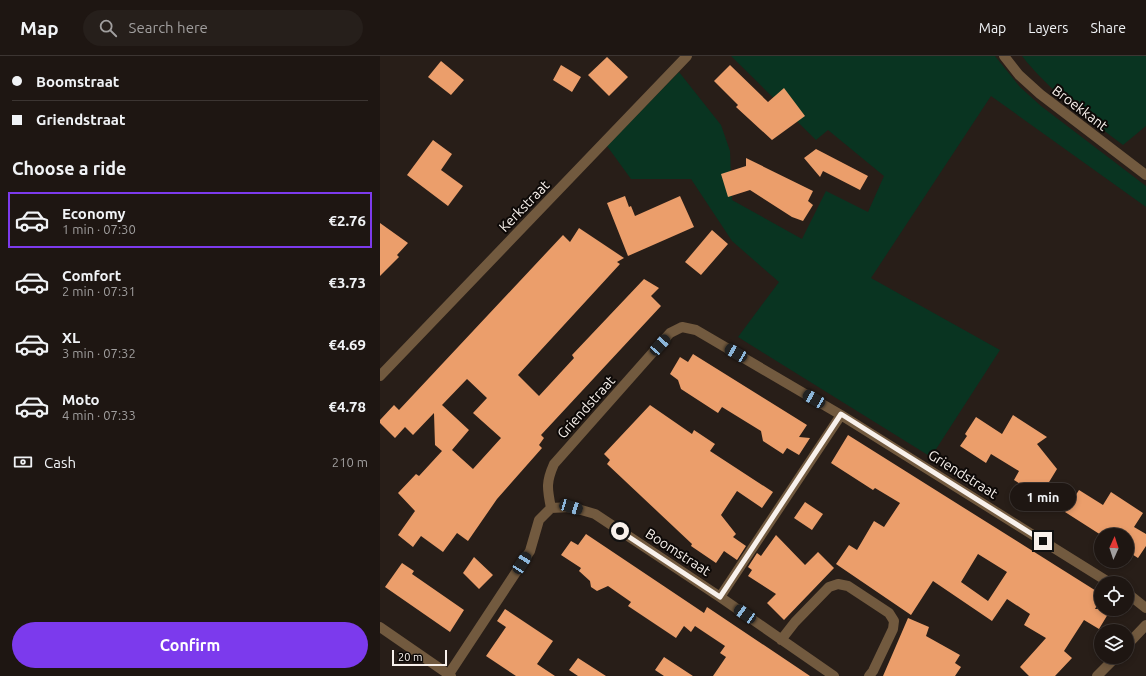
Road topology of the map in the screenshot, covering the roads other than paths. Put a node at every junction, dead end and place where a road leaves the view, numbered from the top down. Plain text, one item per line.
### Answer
1 (687, 56) edge
2 (1004, 56) edge
3 (1146, 175) edge
4 (380, 376) edge
5 (841, 414) junction
6 (551, 508) junction
7 (1099, 576) edge
8 (720, 597) junction
9 (1134, 599) edge
10 (1146, 608) edge
11 (1146, 625) edge
12 (380, 627) edge
13 (1134, 638) edge
14 (781, 640) junction
15 (1109, 664) edge
16 (450, 675) edge
17 (834, 676) edge
18 (869, 676) edge
19 (1097, 676) edge

1 - 4 street, Kerkstraat
2 - 3 street, Broekkant
5 - 6 street, Griendstraat
5 - 7 street, Griendstraat
5 - 8 street
6 - 8 street, Boomstraat
6 - 16 street
8 - 14 street, Boomstraat
9 - 10 street
11 - 13 street
12 - 16 street
14 - 17 street, Boomstraat
14 - 18 street
15 - 19 street

